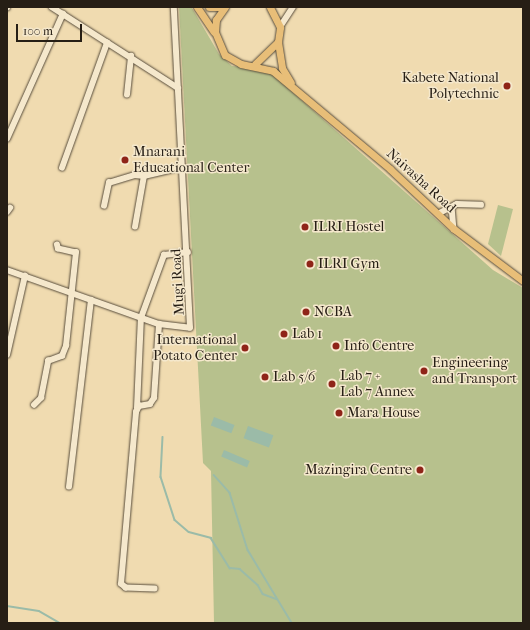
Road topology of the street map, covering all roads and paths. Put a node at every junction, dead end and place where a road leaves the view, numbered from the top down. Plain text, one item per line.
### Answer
1 (52, 7) edge
2 (174, 7) edge
3 (197, 7) edge
4 (209, 7) edge
5 (225, 7) edge
6 (270, 7) edge
7 (293, 7) edge
8 (63, 14) junction
9 (280, 27) junction
10 (214, 32) junction
11 (278, 42) junction
12 (107, 43) junction
13 (131, 56) junction
14 (255, 64) junction
15 (178, 88) junction
16 (127, 95) dead end
17 (304, 97) junction
18 (7, 139) edge
19 (183, 167) junction
20 (62, 168) dead end
21 (144, 176) junction
22 (481, 205) dead end
23 (104, 206) dead end
24 (452, 207) junction
25 (438, 214) junction
26 (135, 227) dead end
27 (454, 229) junction
28 (57, 245) dead end
29 (188, 252) junction
30 (7, 270) edge
31 (25, 276) junction
32 (523, 281) edge
33 (72, 294) junction
34 (91, 300) junction
35 (141, 318) junction
36 (159, 324) junction
37 (7, 355) edge
38 (34, 405) dead end
39 (137, 408) junction
40 (68, 486) dead end
41 (156, 589) dead end

1 - 8 street
2 - 15 street, Mugi Road
3 - 10 main road, Naivasha Road
4 - 5 main road
5 - 10 main road
6 - 9 main road
7 - 9 street
8 - 12 street
8 - 18 street
9 - 11 main road
10 - 14 main road, Naivasha Road
11 - 14 main road
11 - 17 main road, Naivasha Road
12 - 13 street
12 - 20 street
13 - 15 street
13 - 16 street
14 - 17 main road, Naivasha Road
15 - 19 street, Mugi Road
17 - 25 main road, Naivasha Road
19 - 21 street
19 - 29 street, Mugi Road
21 - 23 street
21 - 26 street
22 - 24 street
24 - 25 street
24 - 27 street
25 - 27 main road, Naivasha Road
27 - 32 main road, Naivasha Road
28 - 33 street
29 - 35 street
29 - 36 street, Mugi Road
30 - 31 street, Mugi Road
31 - 33 street, Mugi Road
31 - 37 street
33 - 34 street, Mugi Road
33 - 38 street
34 - 35 street, Mugi Road
34 - 40 street
35 - 36 street, Mugi Road
35 - 39 street
36 - 39 street
39 - 41 street

